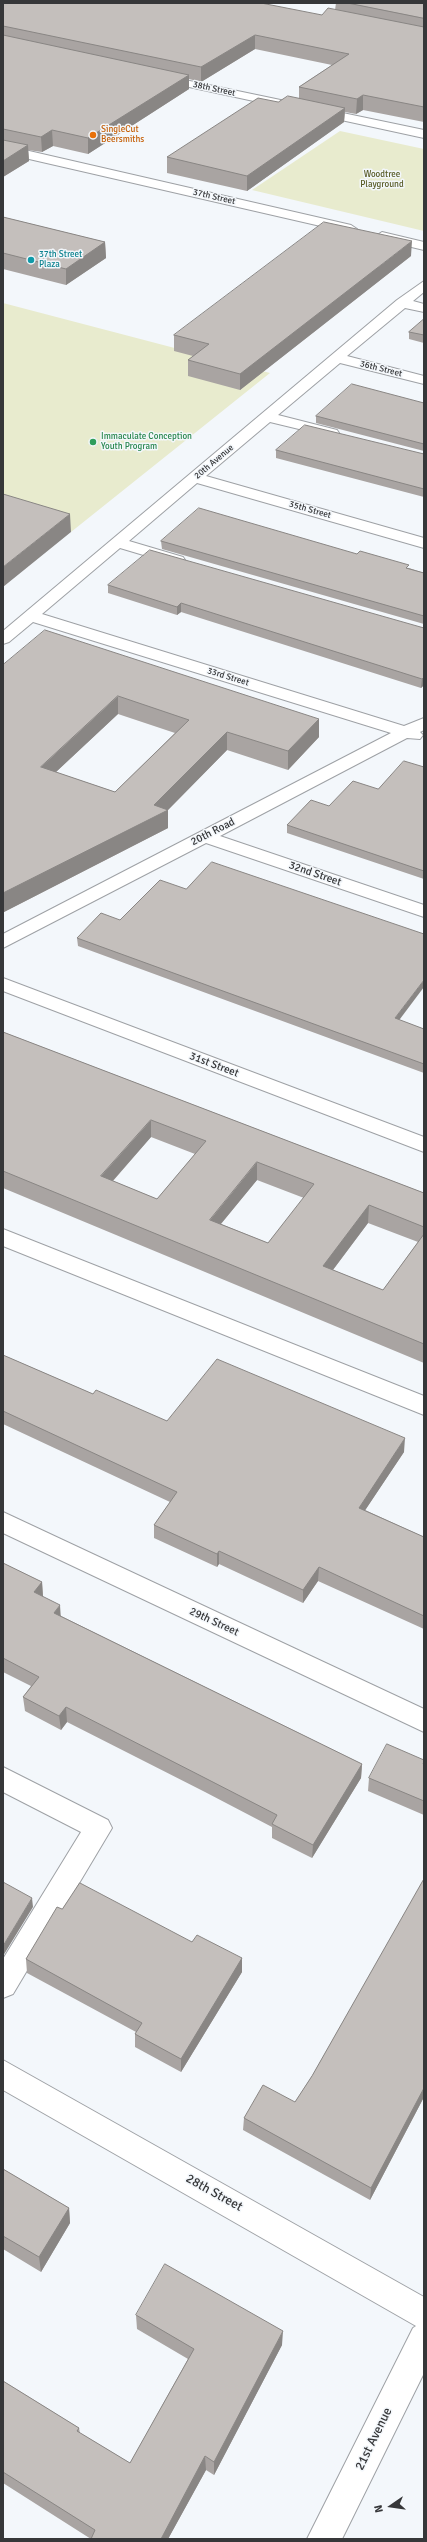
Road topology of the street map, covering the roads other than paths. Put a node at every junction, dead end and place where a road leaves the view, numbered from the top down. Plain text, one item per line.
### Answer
1 (148, 75) edge
2 (424, 134) edge
3 (3, 149) edge
4 (424, 246) edge
5 (424, 285) edge
6 (402, 303) junction
7 (424, 308) edge
8 (337, 358) junction
9 (424, 380) edge
10 (267, 417) junction
11 (348, 438) edge
12 (196, 478) junction
13 (118, 543) junction
14 (424, 543) edge
15 (190, 564) edge
16 (31, 616) junction
17 (3, 639) edge
18 (424, 724) edge
19 (406, 733) junction
20 (424, 738) edge
21 (205, 837) junction
22 (424, 911) edge
23 (3, 942) edge
24 (3, 984) edge
25 (424, 1145) edge
26 (3, 1237) edge
27 (424, 1406) edge
28 (3, 1522) edge
29 (424, 1721) edge
30 (3, 1779) edge
31 (3, 1985) edge
32 (3, 2074) edge
33 (424, 2314) edge
34 (424, 2339) edge
35 (324, 2539) edge

1 - 2 street, 38th Street
3 - 4 street, 37th Street
5 - 6 street, 20th Avenue
6 - 7 street
6 - 8 street, 20th Avenue
8 - 9 street, 36th Street
8 - 10 street, 20th Avenue
10 - 11 street
10 - 12 street, 20th Avenue
12 - 13 street, 20th Avenue
12 - 14 street, 35th Street
13 - 15 street
13 - 16 street, 20th Avenue
16 - 17 street, 20th Avenue
16 - 19 street, 33rd Street
18 - 19 street, 20th Road
19 - 20 street, 33rd Street
19 - 21 street, 20th Road
21 - 22 street, 32nd Street
21 - 23 street, 20th Road
24 - 25 street, 31st Street
26 - 27 street
28 - 29 street, 29th Street
30 - 31 street
32 - 33 street, 28th Street
34 - 35 street, 21st Avenue

